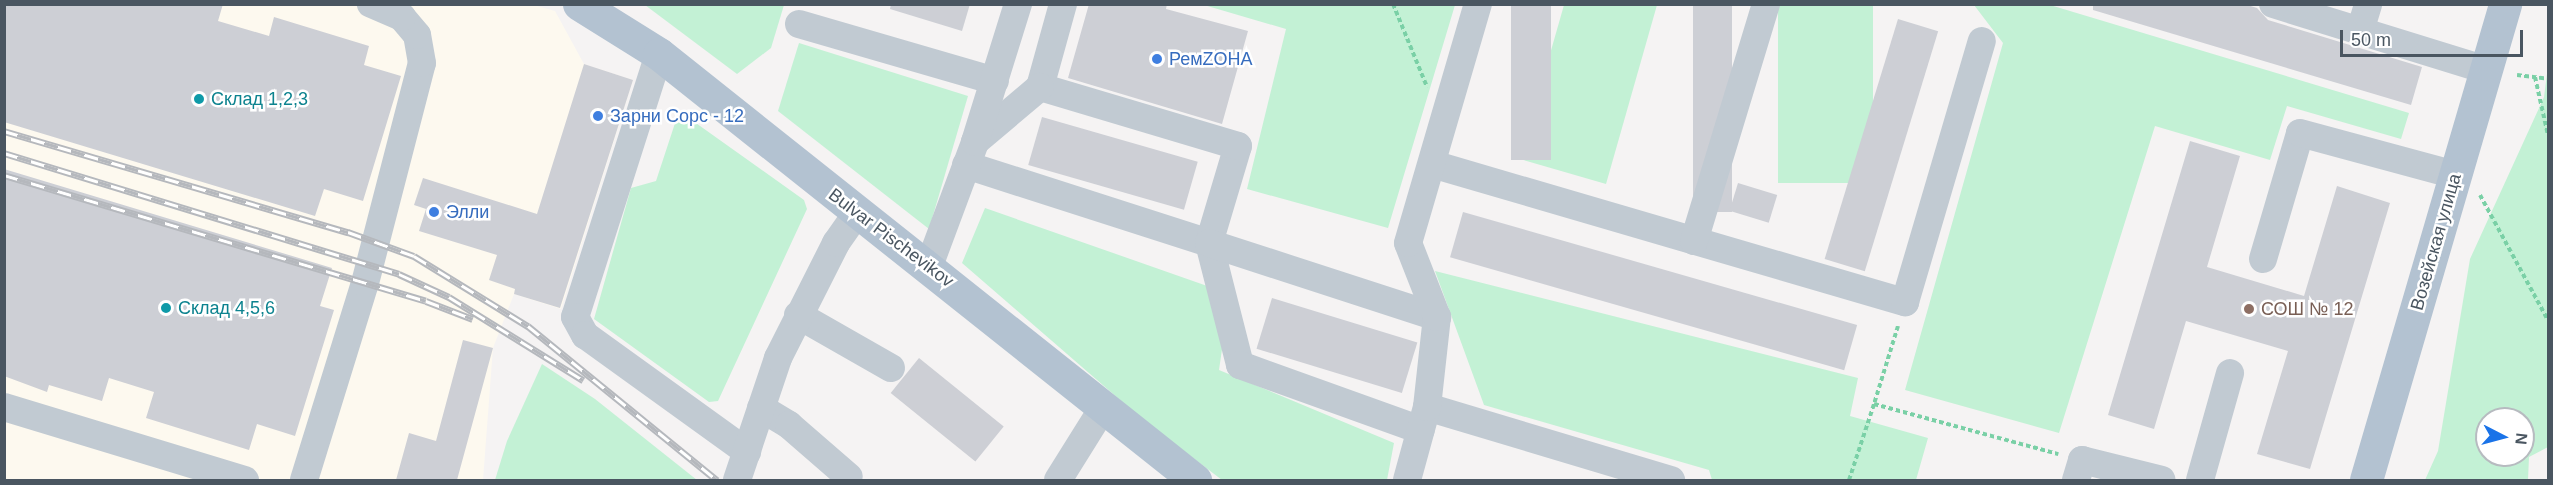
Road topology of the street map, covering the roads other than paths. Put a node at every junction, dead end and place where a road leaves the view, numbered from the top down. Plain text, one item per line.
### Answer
1 (371, 4) edge
2 (579, 4) edge
3 (1018, 4) edge
4 (1064, 4) edge
5 (1478, 4) edge
6 (1766, 4) edge
7 (2273, 4) edge
8 (2505, 4) edge
9 (2364, 18) edge
10 (799, 24) dead end
11 (1982, 41) dead end
12 (659, 54) junction
13 (2502, 72) junction
14 (995, 81) junction
15 (1040, 87) junction
16 (971, 153) junction
17 (1432, 164) junction
18 (2466, 181) junction
19 (857, 213) junction
20 (1694, 241) junction
21 (1209, 243) junction
22 (2263, 259) dead end
23 (929, 266) junction
24 (798, 315) junction
25 (1437, 317) junction
26 (891, 368) dead end
27 (2230, 374) dead end
28 (4, 407) edge
29 (761, 408) junction
30 (1103, 408) junction
31 (1424, 418) junction
32 (747, 452) junction
33 (2079, 470) edge
34 (849, 477) dead end
35 (245, 480) edge
36 (304, 480) edge
37 (737, 480) edge
38 (1058, 480) edge
39 (1195, 480) edge
40 (1407, 480) edge
41 (1671, 480) edge
42 (2162, 480) edge
43 (2200, 480) edge
44 (2366, 480) edge

1 - 36 lane
2 - 12 main road, Bulvar Pischevikov
3 - 14 lane
4 - 15 lane
5 - 17 lane
6 - 20 lane
7 - 9 lane
8 - 13 main road, Возейская улица
9 - 13 lane
10 - 14 lane
11 - 20 lane
12 - 19 main road, Bulvar Pischevikov
12 - 32 lane
13 - 18 main road, Возейская улица
14 - 16 lane
15 - 16 lane
15 - 21 lane
16 - 21 lane
16 - 23 lane
17 - 20 lane
17 - 25 lane
18 - 22 lane
18 - 44 main road, Возейская улица
19 - 23 main road, Bulvar Pischevikov
19 - 24 lane
21 - 25 lane
21 - 31 lane
23 - 30 main road, Bulvar Pischevikov
24 - 26 lane
24 - 29 lane
25 - 31 lane
27 - 43 lane
28 - 35 lane
29 - 32 lane
29 - 34 lane
30 - 38 lane
30 - 39 main road, Bulvar Pischevikov
31 - 40 lane
31 - 41 lane
32 - 37 lane
33 - 42 lane

